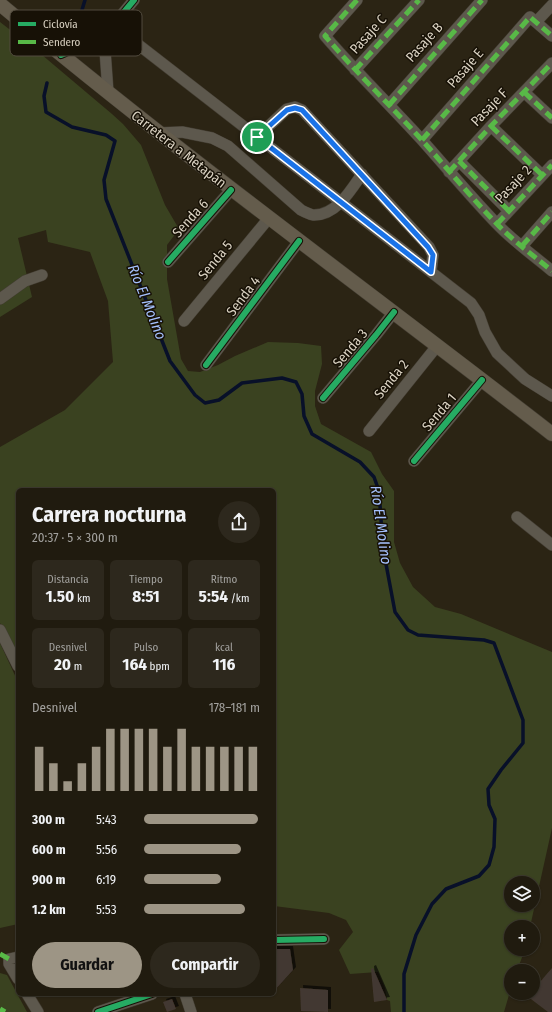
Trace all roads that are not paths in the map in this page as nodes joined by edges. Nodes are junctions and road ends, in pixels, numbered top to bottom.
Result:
1 (134, 0) edge
2 (357, 0) edge
3 (419, 0) edge
4 (482, 0) edge
5 (0, 4) edge
6 (552, 5) edge
7 (126, 10) edge
8 (10, 12) edge
9 (533, 19) junction
10 (552, 36) edge
11 (142, 48) edge
12 (62, 56) edge
13 (105, 56) edge
14 (552, 63) edge
15 (355, 70) junction
16 (108, 92) junction
17 (524, 92) junction
18 (388, 105) junction
19 (552, 118) edge
20 (491, 126) junction
21 (158, 133) junction
22 (257, 137) junction
23 (422, 140) junction
24 (460, 161) junction
25 (552, 165) edge
26 (449, 172) junction
27 (362, 174) junction
28 (542, 175) junction
29 (231, 190) junction
30 (342, 202) junction
31 (509, 210) junction
32 (552, 212) edge
33 (269, 218) junction
34 (497, 224) junction
35 (299, 241) junction
36 (522, 246) junction
37 (168, 262) dead end
38 (552, 270) edge
39 (431, 272) junction
40 (42, 275) dead end
41 (0, 299) edge
42 (394, 312) junction
43 (184, 321) dead end
44 (437, 346) junction
45 (206, 365) dead end
46 (482, 380) junction
47 (552, 396) edge
48 (323, 398) dead end
49 (369, 431) dead end
50 (552, 434) edge
51 (414, 461) dead end
52 (517, 517) dead end
53 (552, 545) edge
54 (0, 630) edge
55 (16, 662) edge
56 (324, 939) dead end
57 (276, 940) edge
58 (16, 957) edge
59 (16, 976) edge
60 (28, 996) edge
61 (146, 996) edge
62 (186, 996) edge
63 (38, 1012) edge
64 (98, 1012) edge
65 (191, 1012) edge

1 - 7 street
2 - 15 street
3 - 15 street, Pasaje C
4 - 18 street, Pasaje B
5 - 8 main road, Carretera a Metapán
6 - 9 street, Pasaje E
9 - 10 street
9 - 23 street, Pasaje E
11 - 22 street
12 - 16 main road, Carretera a Metapán
13 - 16 street
14 - 17 street, Pasaje F
15 - 18 street
16 - 21 main road, Carretera a Metapán
17 - 19 street
17 - 20 street, Pasaje F
18 - 23 street
20 - 24 street, Pasaje F
20 - 28 street
21 - 29 main road, Carretera a Metapán
21 - 30 street
22 - 27 street
22 - 30 street
23 - 26 street
24 - 26 street, Pasaje F
24 - 31 street
25 - 28 street, Pasaje 2
26 - 34 street
27 - 30 street
27 - 39 street
28 - 31 street, Pasaje 2
29 - 33 main road, Carretera a Metapán
29 - 37 street, Senda 6
30 - 39 street
31 - 34 street, Pasaje 2
32 - 36 street
33 - 35 main road, Carretera a Metapán
33 - 43 street, Senda 5
34 - 36 street
35 - 42 main road, Carretera a Metapán
35 - 45 street, Senda 4
36 - 38 street
39 - 47 street
40 - 41 street
42 - 44 main road, Carretera a Metapán
42 - 48 street, Senda 3
44 - 46 main road, Carretera a Metapán
44 - 49 street, Senda 2
46 - 50 main road, Carretera a Metapán
46 - 51 street, Senda 1
52 - 53 street
54 - 55 street
56 - 57 street
58 - 59 street
60 - 63 street
61 - 64 street
62 - 65 street

